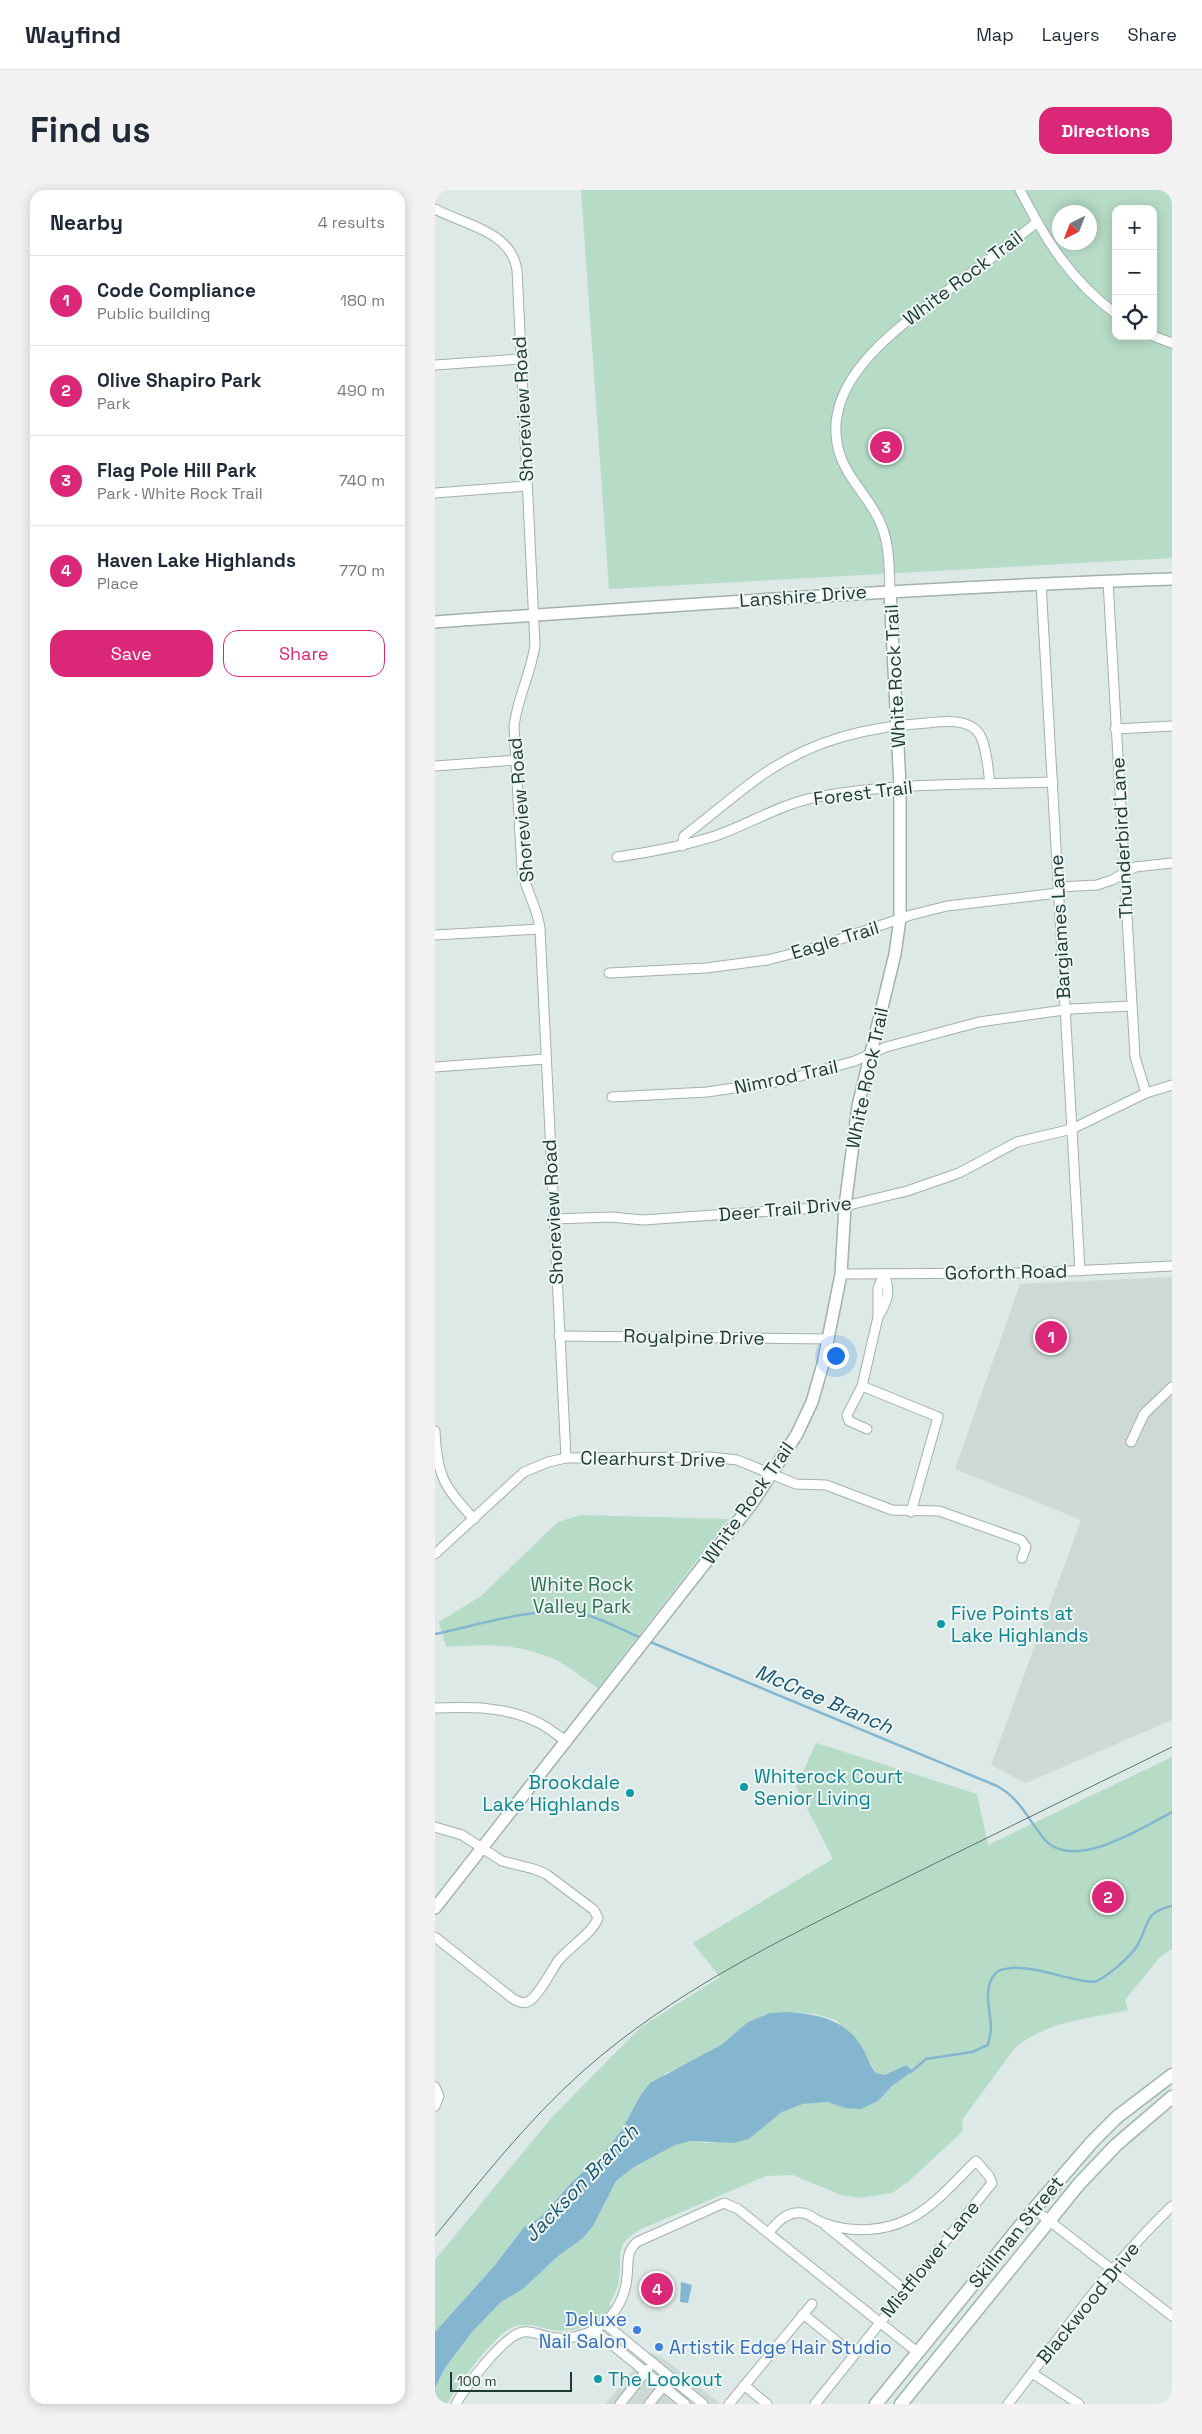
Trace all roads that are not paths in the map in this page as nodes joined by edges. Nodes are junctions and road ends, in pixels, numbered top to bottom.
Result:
1 (1020, 190) edge
2 (435, 209) edge
3 (1037, 222) junction
4 (1112, 311) edge
5 (1157, 337) edge
6 (1172, 343) edge
7 (520, 359) junction
8 (435, 365) edge
9 (527, 486) junction
10 (435, 493) edge
11 (1172, 579) edge
12 (1108, 581) junction
13 (1041, 583) junction
14 (890, 591) junction
15 (533, 616) junction
16 (435, 622) edge
17 (898, 725) junction
18 (1172, 726) edge
19 (1115, 728) junction
20 (515, 760) junction
21 (435, 766) edge
22 (1053, 782) junction
23 (990, 784) junction
24 (900, 786) junction
25 (682, 846) junction
26 (617, 857) dead end
27 (1172, 863) edge
28 (1124, 872) junction
29 (1058, 890) junction
30 (901, 919) junction
31 (539, 929) junction
32 (435, 935) edge
33 (609, 973) dead end
34 (1131, 1006) junction
35 (1065, 1011) junction
36 (870, 1054) junction
37 (545, 1059) junction
38 (435, 1067) edge
39 (1172, 1085) edge
40 (1146, 1093) junction
41 (612, 1097) dead end
42 (1072, 1129) junction
43 (845, 1206) junction
44 (554, 1219) junction
45 (1172, 1266) edge
46 (1080, 1271) junction
47 (841, 1274) junction
48 (884, 1274) junction
49 (559, 1336) junction
50 (829, 1339) junction
51 (862, 1386) junction
52 (1172, 1387) edge
53 (867, 1429) dead end
54 (435, 1432) edge
55 (1131, 1442) dead end
56 (566, 1458) junction
57 (773, 1474) junction
58 (911, 1512) junction
59 (474, 1519) junction
60 (435, 1554) edge
61 (1022, 1558) dead end
62 (435, 1708) edge
63 (567, 1742) junction
64 (435, 1827) edge
65 (482, 1848) junction
66 (435, 1908) edge
67 (435, 1937) edge
68 (1172, 2075) edge
69 (437, 2092) edge
70 (1172, 2097) edge
71 (435, 2106) edge
72 (1172, 2206) edge
73 (1034, 2209) junction
74 (1048, 2221) junction
75 (821, 2222) junction
76 (768, 2233) junction
77 (1112, 2272) junction
78 (905, 2290) junction
79 (811, 2304) dead end
80 (803, 2314) junction
81 (1172, 2316) edge
82 (879, 2322) junction
83 (604, 2323) junction
84 (594, 2330) junction
85 (917, 2352) junction
86 (854, 2355) junction
87 (653, 2364) junction
88 (932, 2364) junction
89 (646, 2372) junction
90 (1032, 2372) junction
91 (671, 2378) junction
92 (663, 2386) junction
93 (745, 2386) junction
94 (456, 2404) edge
95 (620, 2404) edge
96 (649, 2404) edge
97 (685, 2404) edge
98 (703, 2404) edge
99 (729, 2404) edge
100 (767, 2404) edge
101 (815, 2404) edge
102 (876, 2404) edge
103 (901, 2404) edge
104 (1008, 2404) edge
105 (1079, 2404) edge

1 - 3 street
2 - 7 street, Shoreview Road
3 - 4 street
3 - 14 street, White Rock Trail
5 - 6 street
7 - 8 street
7 - 9 street, Shoreview Road
9 - 10 street
9 - 15 street, Shoreview Road
11 - 12 street, Lanshire Drive
12 - 13 street, Lanshire Drive
12 - 19 street, Thunderbird Lane
13 - 14 street, Lanshire Drive
13 - 22 street, Bargiames Lane
14 - 15 street, Lanshire Drive
14 - 17 street, White Rock Trail
15 - 16 street, Lanshire Drive
15 - 20 street, Shoreview Road
17 - 23 street
17 - 24 street, White Rock Trail
17 - 25 street
18 - 19 street
19 - 28 street, Thunderbird Lane
20 - 21 street
20 - 31 street, Shoreview Road
22 - 23 street, Forest Trail
22 - 29 street, Bargiames Lane
23 - 24 street, Forest Trail
24 - 25 street, Forest Trail
24 - 30 street, White Rock Trail
25 - 26 street, Forest Trail
27 - 28 street, Eagle Trail
28 - 29 street, Eagle Trail
28 - 34 street, Thunderbird Lane
29 - 30 street, Eagle Trail
29 - 35 street, Bargiames Lane
30 - 33 street, Eagle Trail
30 - 36 street, White Rock Trail
31 - 32 street
31 - 37 street, Shoreview Road
34 - 35 street, Nimrod Trail
34 - 40 street, Thunderbird Lane
35 - 36 street, Nimrod Trail
35 - 42 street, Bargiames Lane
36 - 41 street, Nimrod Trail
36 - 43 street, White Rock Trail
37 - 38 street
37 - 44 street, Shoreview Road
39 - 40 street, Deer Trail Drive
40 - 42 street, Deer Trail Drive
42 - 43 street, Deer Trail Drive
42 - 46 street, Bargiames Lane
43 - 44 street, Deer Trail Drive
43 - 47 street, White Rock Trail
44 - 49 street, Shoreview Road
45 - 46 street, Goforth Road
46 - 48 street, Goforth Road
47 - 48 street, Goforth Road
47 - 50 street, White Rock Trail
48 - 51 street
49 - 50 street, Royalpine Drive
49 - 56 street, Shoreview Road
50 - 57 street, White Rock Trail
51 - 53 street
51 - 58 street
52 - 55 street
54 - 59 street
56 - 57 street, Clearhurst Drive
56 - 59 street, Clearhurst Drive
57 - 58 street, Clearhurst Drive
57 - 63 street, White Rock Trail
58 - 61 street, Clearhurst Drive
59 - 60 street, Clearhurst Drive
62 - 63 street
63 - 65 street, White Rock Trail
64 - 65 street
65 - 66 street, White Rock Trail
65 - 67 street
68 - 73 main road, Skillman Street
69 - 71 street
70 - 74 main road, Skillman Street
72 - 77 street, Blackwood Drive
73 - 74 street
73 - 85 main road, Skillman Street
74 - 77 street
74 - 88 main road, Skillman Street
75 - 76 street
75 - 78 street
75 - 78 street, Mistflower Lane
76 - 82 street
76 - 83 street
77 - 81 street
77 - 90 street, Blackwood Drive
78 - 82 street, Mistflower Lane
79 - 80 street
80 - 86 street
80 - 93 street
82 - 85 street
82 - 86 street, Mistflower Lane
83 - 84 street
83 - 87 street
84 - 89 street
84 - 94 street
85 - 88 main road
85 - 102 main road, Skillman Street
86 - 101 street, Mistflower Lane
87 - 89 street
87 - 91 street
88 - 103 main road, Skillman Street
89 - 92 street
89 - 95 street
90 - 104 street, Blackwood Drive
90 - 105 street
91 - 92 street
91 - 98 street
92 - 96 street
92 - 97 street
93 - 99 street
93 - 100 street

